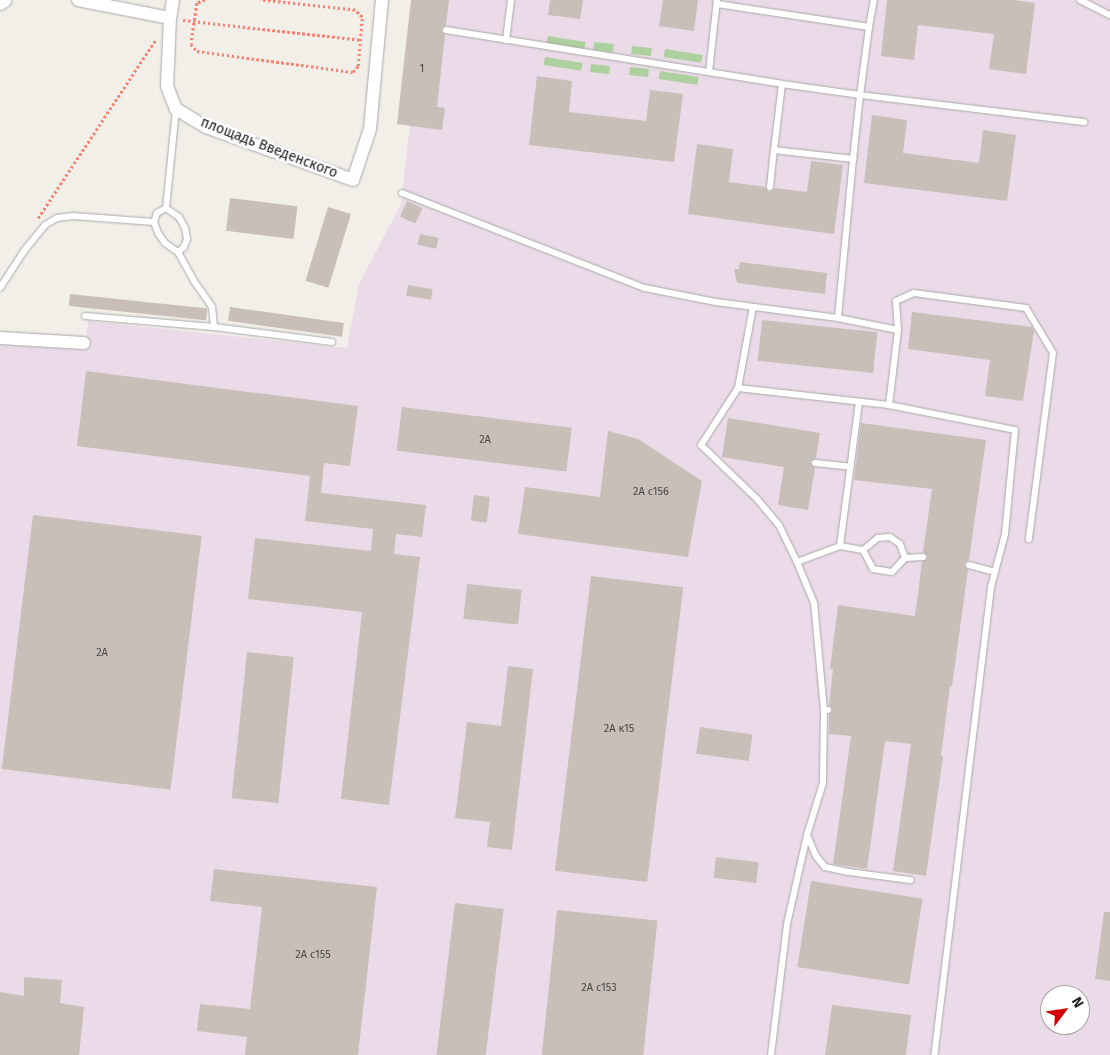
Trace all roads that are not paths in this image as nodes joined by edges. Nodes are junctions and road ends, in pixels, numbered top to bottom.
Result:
1 (78, 0) edge
2 (173, 0) edge
3 (382, 0) edge
4 (511, 0) edge
5 (874, 0) edge
6 (1080, 0) edge
7 (717, 2) edge
8 (1110, 15) edge
9 (170, 18) junction
10 (869, 27) junction
11 (446, 30) dead end
12 (506, 40) junction
13 (709, 72) junction
14 (782, 84) junction
15 (860, 95) junction
16 (176, 110) junction
17 (1084, 122) dead end
18 (774, 150) junction
19 (852, 159) junction
20 (770, 187) dead end
21 (402, 193) dead end
22 (166, 208) junction
23 (154, 222) junction
24 (178, 252) junction
25 (0, 288) edge
26 (753, 307) junction
27 (85, 316) dead end
28 (838, 318) junction
29 (214, 327) junction
30 (898, 330) junction
31 (0, 338) edge
32 (332, 342) dead end
33 (84, 343) dead end
34 (738, 388) junction
35 (859, 402) junction
36 (889, 405) junction
37 (815, 463) dead end
38 (851, 467) junction
39 (1029, 540) dead end
40 (840, 546) junction
41 (864, 550) junction
42 (923, 556) dead end
43 (905, 558) junction
44 (797, 562) junction
45 (969, 565) dead end
46 (995, 572) junction
47 (807, 835) junction
48 (910, 880) dead end
49 (771, 1055) edge
50 (934, 1055) edge

1 - 9 street
2 - 9 street
3 - 16 street, площадь Введенского
4 - 12 lane
5 - 10 lane
6 - 8 lane
7 - 10 lane
7 - 13 lane
9 - 16 street
10 - 15 lane
11 - 12 lane
12 - 13 lane
13 - 14 lane
14 - 15 lane
14 - 18 lane
15 - 17 lane
15 - 19 lane
16 - 22 lane
18 - 19 lane
18 - 20 lane
19 - 28 lane
21 - 26 lane
22 - 23 lane
22 - 24 lane
23 - 24 lane
23 - 25 lane
24 - 29 lane
26 - 28 lane
26 - 34 lane
27 - 29 lane
28 - 30 lane
29 - 32 lane
30 - 36 lane
30 - 39 lane
31 - 33 street
34 - 35 lane
34 - 44 lane
35 - 36 lane
35 - 38 lane
36 - 46 lane
37 - 38 lane
38 - 40 lane
40 - 41 lane
40 - 44 lane
41 - 43 lane
41 - 43 lane
42 - 43 lane
44 - 47 lane
45 - 46 lane
46 - 50 lane
47 - 48 lane
47 - 49 lane

